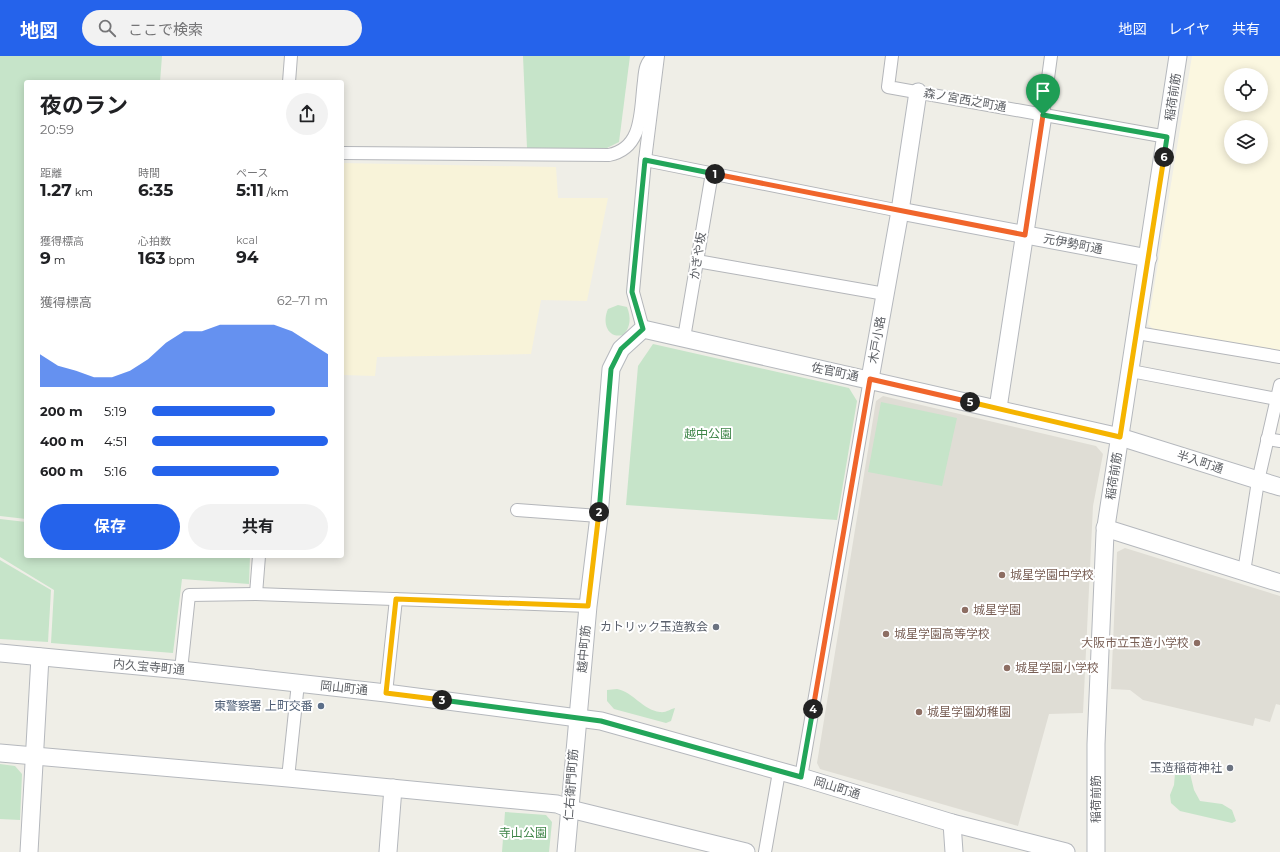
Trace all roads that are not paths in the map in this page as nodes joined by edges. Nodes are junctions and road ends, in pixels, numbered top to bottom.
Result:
1 (290, 56) edge
2 (654, 56) edge
3 (658, 56) edge
4 (892, 56) edge
5 (1051, 56) edge
6 (1178, 56) edge
7 (289, 80) edge
8 (918, 92) junction
9 (1043, 115) junction
10 (1167, 137) junction
11 (344, 153) edge
12 (645, 160) junction
13 (712, 173) junction
14 (900, 211) junction
15 (1025, 235) junction
16 (1148, 258) junction
17 (697, 262) junction
18 (885, 294) junction
19 (643, 329) junction
20 (1136, 333) junction
21 (684, 338) junction
22 (1280, 357) edge
23 (1130, 371) junction
24 (870, 379) junction
25 (1280, 385) edge
26 (1277, 399) junction
27 (998, 408) junction
28 (1120, 437) junction
29 (1268, 439) junction
30 (1280, 441) edge
31 (1258, 481) junction
32 (1280, 487) edge
33 (517, 510) dead end
34 (599, 516) junction
35 (1105, 528) junction
36 (259, 558) edge
37 (1244, 572) junction
38 (1280, 584) edge
39 (256, 594) junction
40 (396, 599) junction
41 (588, 606) junction
42 (0, 653) edge
43 (40, 657) junction
44 (181, 670) junction
45 (298, 683) junction
46 (386, 693) junction
47 (577, 718) junction
48 (0, 753) edge
49 (35, 757) junction
50 (779, 772) junction
51 (801, 777) junction
52 (288, 778) junction
53 (393, 788) junction
54 (570, 809) junction
55 (952, 823) junction
56 (29, 852) edge
57 (388, 852) edge
58 (566, 852) edge
59 (746, 852) edge
60 (765, 852) edge
61 (954, 852) edge
62 (1066, 852) edge
63 (1096, 852) edge

1 - 7 street
2 - 11 street
3 - 12 street
4 - 8 street, 森ノ宮西之町通
5 - 9 street
6 - 10 street, 稲荷前筋
8 - 9 street, 森ノ宮西之町通
8 - 14 street, 木戸小路
9 - 10 street, 森ノ宮西之町通
9 - 15 street
10 - 16 street, 稲荷前筋
12 - 13 street, 元伊勢町通
12 - 19 street
13 - 14 street, 元伊勢町通
13 - 17 street, かぎや坂
14 - 15 street, 元伊勢町通
14 - 18 street, 木戸小路
15 - 16 street, 元伊勢町通
15 - 27 street
16 - 20 street, 稲荷前筋
17 - 18 street
17 - 21 street, かぎや坂
18 - 24 street, 木戸小路
19 - 21 street, 佐官町通
19 - 34 street, 越中町筋
20 - 22 street
20 - 23 street, 稲荷前筋
21 - 24 street, 佐官町通
23 - 26 street
23 - 28 street, 稲荷前筋
24 - 27 street, 佐官町通
24 - 51 street, 木戸小路
25 - 26 street
26 - 29 street
27 - 28 street, 佐官町通
28 - 31 street, 半入町通
28 - 35 street, 稲荷前筋
29 - 30 street
29 - 31 street
31 - 32 street, 半入町通
31 - 37 street
33 - 34 street
34 - 41 street, 越中町筋
35 - 37 street
35 - 63 street, 稲荷前筋
36 - 39 street
37 - 38 street
39 - 40 street
39 - 44 street
40 - 41 street
40 - 46 street
41 - 47 street, 越中町筋
42 - 43 street, 内久宝寺町通
43 - 44 street, 内久宝寺町通
43 - 49 street
44 - 45 street, 内久宝寺町通
45 - 46 street, 岡山町通
45 - 52 street
46 - 47 street, 岡山町通
47 - 50 street, 岡山町通
47 - 54 street, 仁右衛門町筋
48 - 49 street
49 - 52 street
49 - 56 street
50 - 51 street, 岡山町通
50 - 60 street
51 - 55 street, 岡山町通
52 - 53 street
53 - 54 street
53 - 57 street
54 - 58 street, 仁右衛門町筋
54 - 59 street
55 - 61 street
55 - 62 street, 岡山町通

